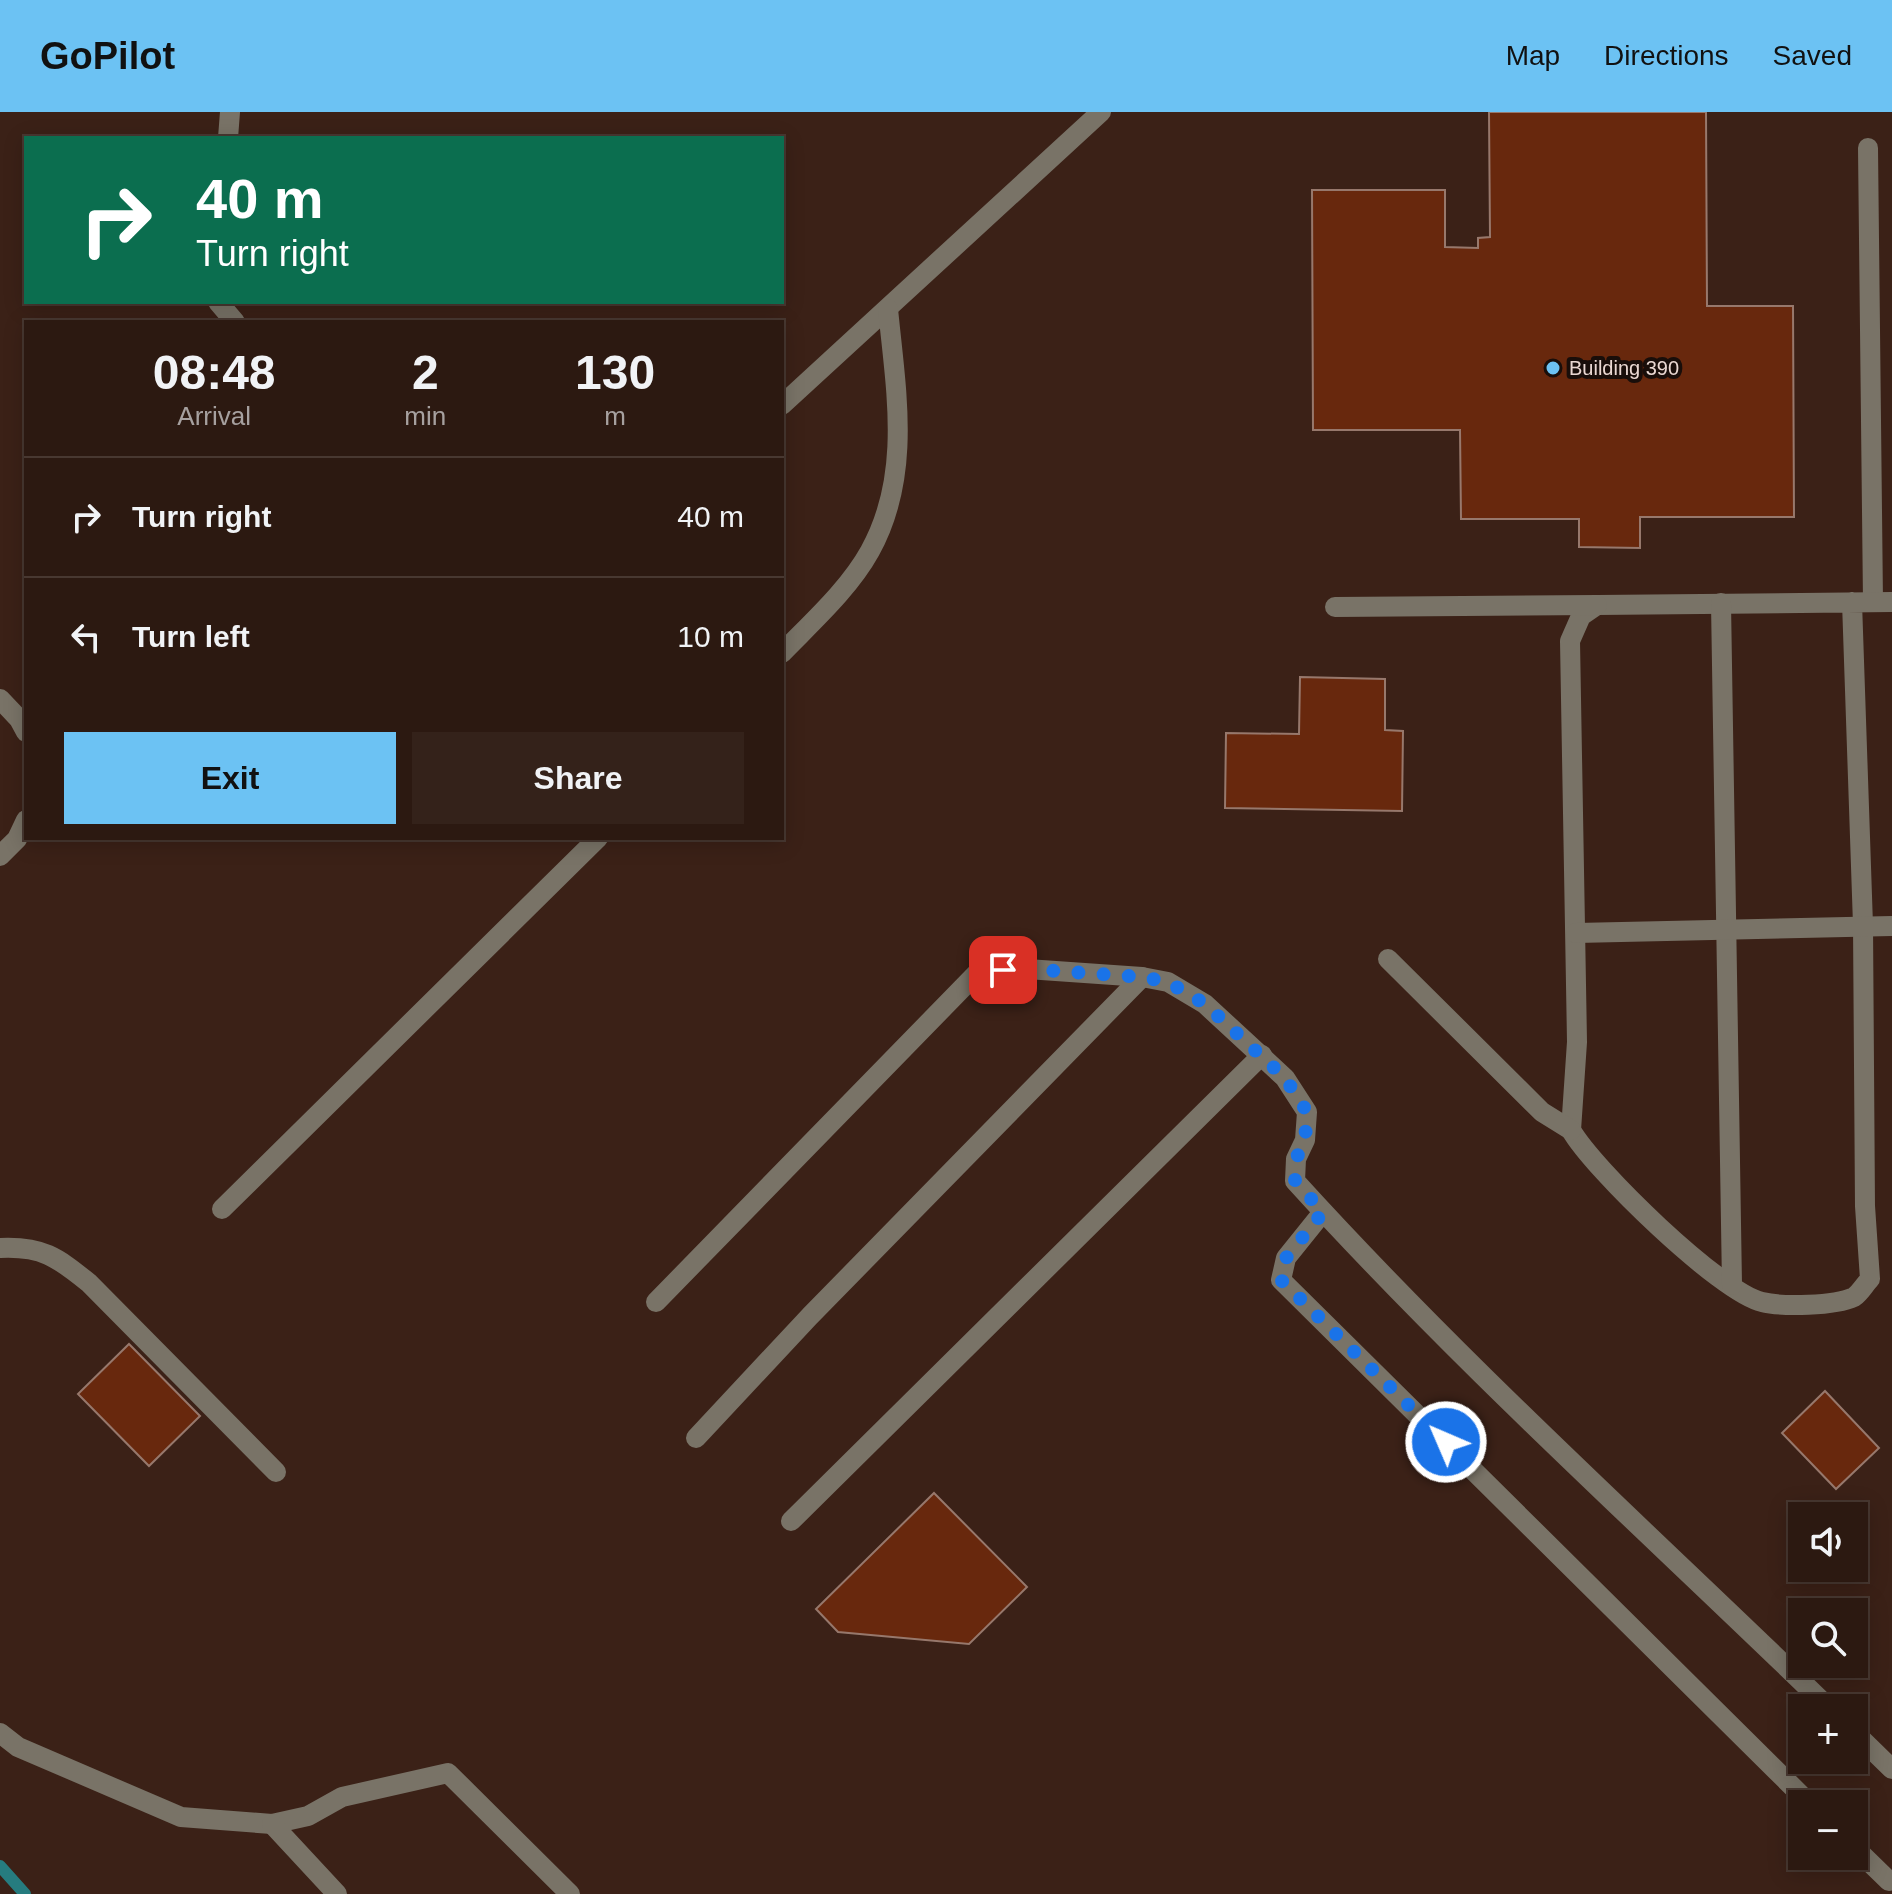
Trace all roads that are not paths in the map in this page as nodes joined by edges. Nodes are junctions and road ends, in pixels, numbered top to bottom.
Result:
1 (230, 112) edge
2 (1101, 112) edge
3 (228, 136) edge
4 (1868, 148) dead end
5 (220, 304) edge
6 (888, 309) junction
7 (233, 320) edge
8 (784, 403) edge
9 (1872, 602) edge
10 (1721, 603) junction
11 (1597, 605) junction
12 (1335, 607) dead end
13 (784, 651) edge
14 (0, 699) edge
15 (24, 728) edge
16 (24, 824) edge
17 (596, 840) edge
18 (0, 856) edge
19 (1863, 925) junction
20 (1892, 926) edge
21 (1725, 931) junction
22 (1576, 933) junction
23 (1388, 959) dead end
24 (1142, 977) junction
25 (1262, 1055) junction
26 (1571, 1130) junction
27 (222, 1209) dead end
28 (1323, 1212) junction
29 (0, 1248) edge
30 (1732, 1285) junction
31 (656, 1302) dead end
32 (696, 1438) dead end
33 (276, 1472) dead end
34 (791, 1521) dead end
35 (1815, 1694) edge
36 (0, 1733) edge
37 (1868, 1746) edge
38 (1892, 1769) edge
39 (1796, 1790) edge
40 (272, 1824) junction
41 (1868, 1862) edge
42 (1888, 1883) edge
43 (337, 1894) edge
44 (570, 1894) edge

1 - 3 lane
2 - 6 lane
4 - 9 lane
5 - 7 lane
6 - 8 lane
6 - 13 lane
9 - 10 lane
9 - 19 lane
10 - 11 lane
10 - 21 lane
11 - 12 lane
11 - 22 lane
14 - 15 lane
16 - 18 lane
17 - 27 lane
19 - 20 lane
19 - 21 lane
19 - 30 lane
21 - 22 lane
21 - 30 lane
22 - 26 lane
23 - 26 lane
24 - 25 lane
24 - 31 lane
24 - 32 lane
25 - 28 lane
25 - 34 lane
26 - 30 lane
28 - 35 lane
28 - 39 lane
29 - 33 lane
36 - 40 lane
37 - 38 lane
40 - 43 lane
40 - 44 lane
41 - 42 lane

